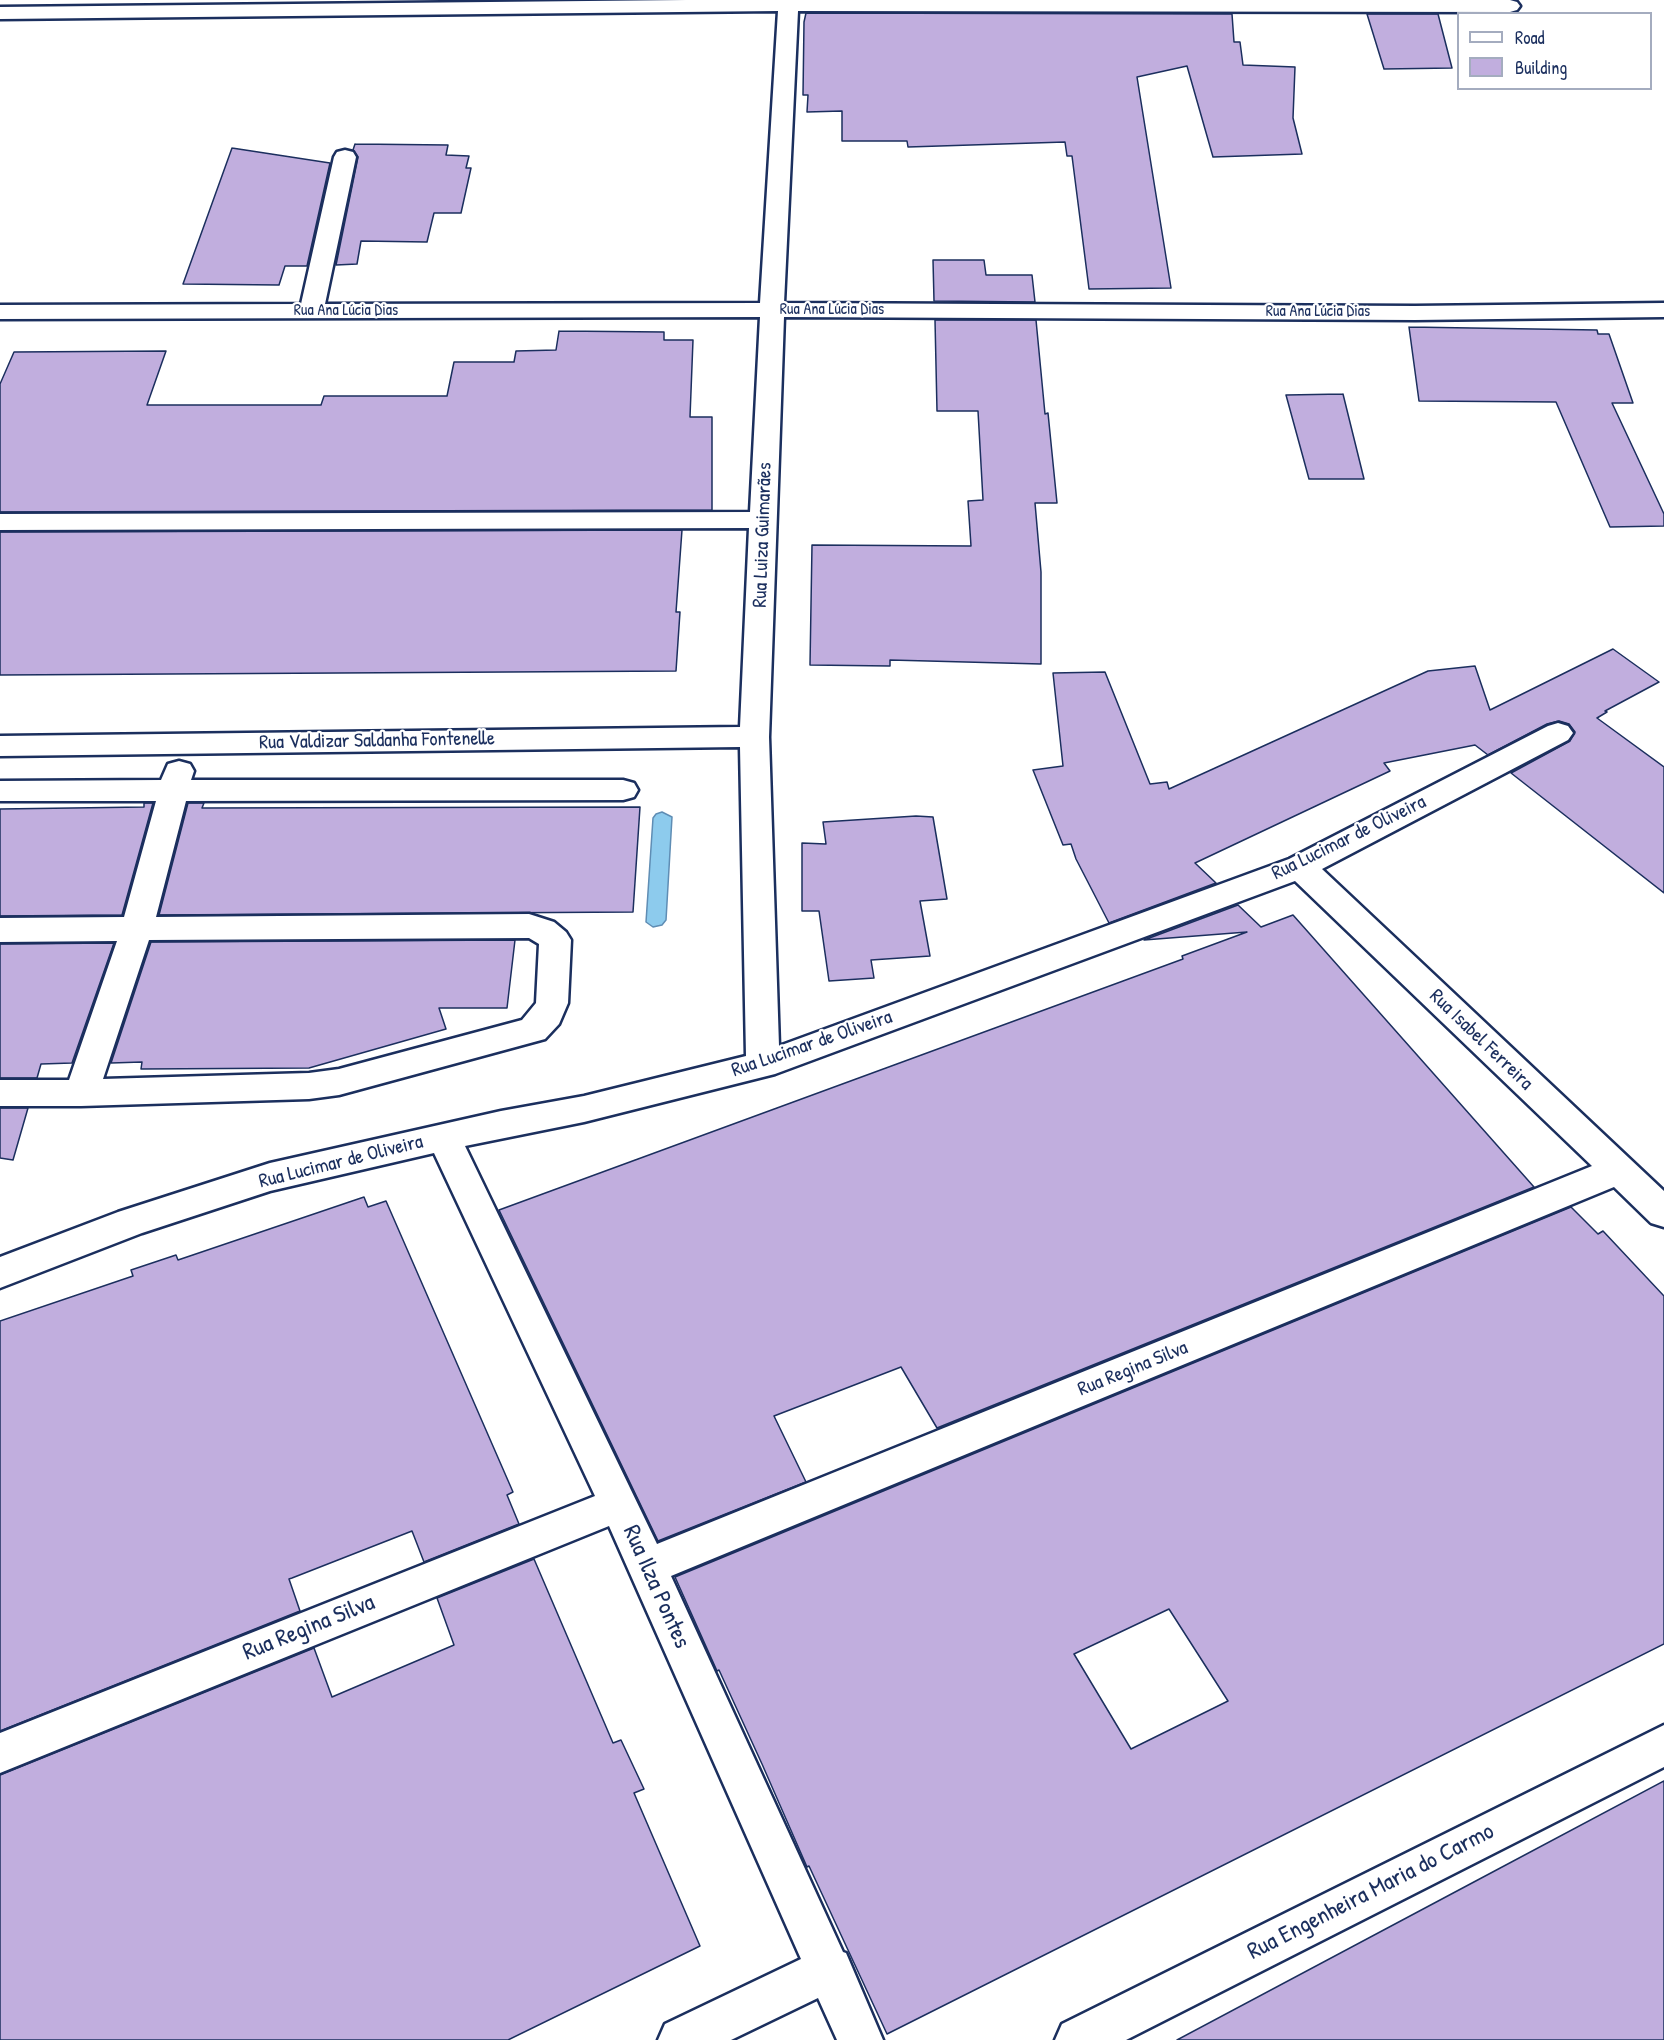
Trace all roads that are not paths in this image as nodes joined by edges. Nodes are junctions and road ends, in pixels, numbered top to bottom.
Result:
1 (788, 5) junction
2 (1510, 6) dead end
3 (0, 13) edge
4 (345, 157) dead end
5 (771, 310) junction
6 (1664, 310) edge
7 (0, 312) edge
8 (311, 312) junction
9 (763, 520) junction
10 (0, 522) edge
11 (1558, 733) dead end
12 (754, 737) junction
13 (186, 743) junction
14 (0, 746) edge
15 (173, 790) junction
16 (623, 790) dead end
17 (0, 791) edge
18 (1300, 867) junction
19 (0, 930) edge
20 (136, 931) junction
21 (763, 1065) junction
22 (0, 1093) edge
23 (81, 1093) junction
24 (444, 1137) junction
25 (1618, 1171) junction
26 (1664, 1213) edge
27 (0, 1273) edge
28 (619, 1504) junction
29 (647, 1567) junction
30 (1664, 1745) edge
31 (0, 1753) edge
32 (830, 1969) junction
33 (681, 2040) edge
34 (860, 2040) edge
35 (1078, 2040) edge

1 - 2 street
1 - 3 street
1 - 5 street, Rua Luiza Guimarães
4 - 8 street
5 - 6 street, Rua Ana Lúcia Dias
5 - 8 street, Rua Ana Lúcia Dias
5 - 9 street, Rua Luiza Guimarães
7 - 8 street, Rua Ana Lúcia Dias
9 - 10 street
9 - 12 street, Rua Luiza Guimarães
11 - 18 street, Rua Lucimar de Oliveira
12 - 13 street, Rua Valdizar Saldanha Fontenelle
12 - 21 street, Rua Luiza Guimarães
13 - 14 street, Rua Valdizar Saldanha Fontenelle
13 - 15 street
15 - 16 street
15 - 17 street
15 - 20 street
18 - 21 street, Rua Lucimar de Oliveira
18 - 25 street, Rua Isabel Ferreira
19 - 20 street
20 - 23 street
20 - 23 street
21 - 24 street, Rua Lucimar de Oliveira
22 - 23 street
24 - 27 street, Rua Lucimar de Oliveira
24 - 28 street, Rua Ilza Pontes
25 - 26 street, Rua Isabel Ferreira
25 - 29 street, Rua Regina Silva
28 - 29 street, Rua Ilza Pontes
28 - 31 street, Rua Regina Silva
29 - 32 street, Rua Ilza Pontes
30 - 35 street, Rua Engenheira Maria do Carmo
32 - 33 street
32 - 34 street, Rua Ilza Pontes

